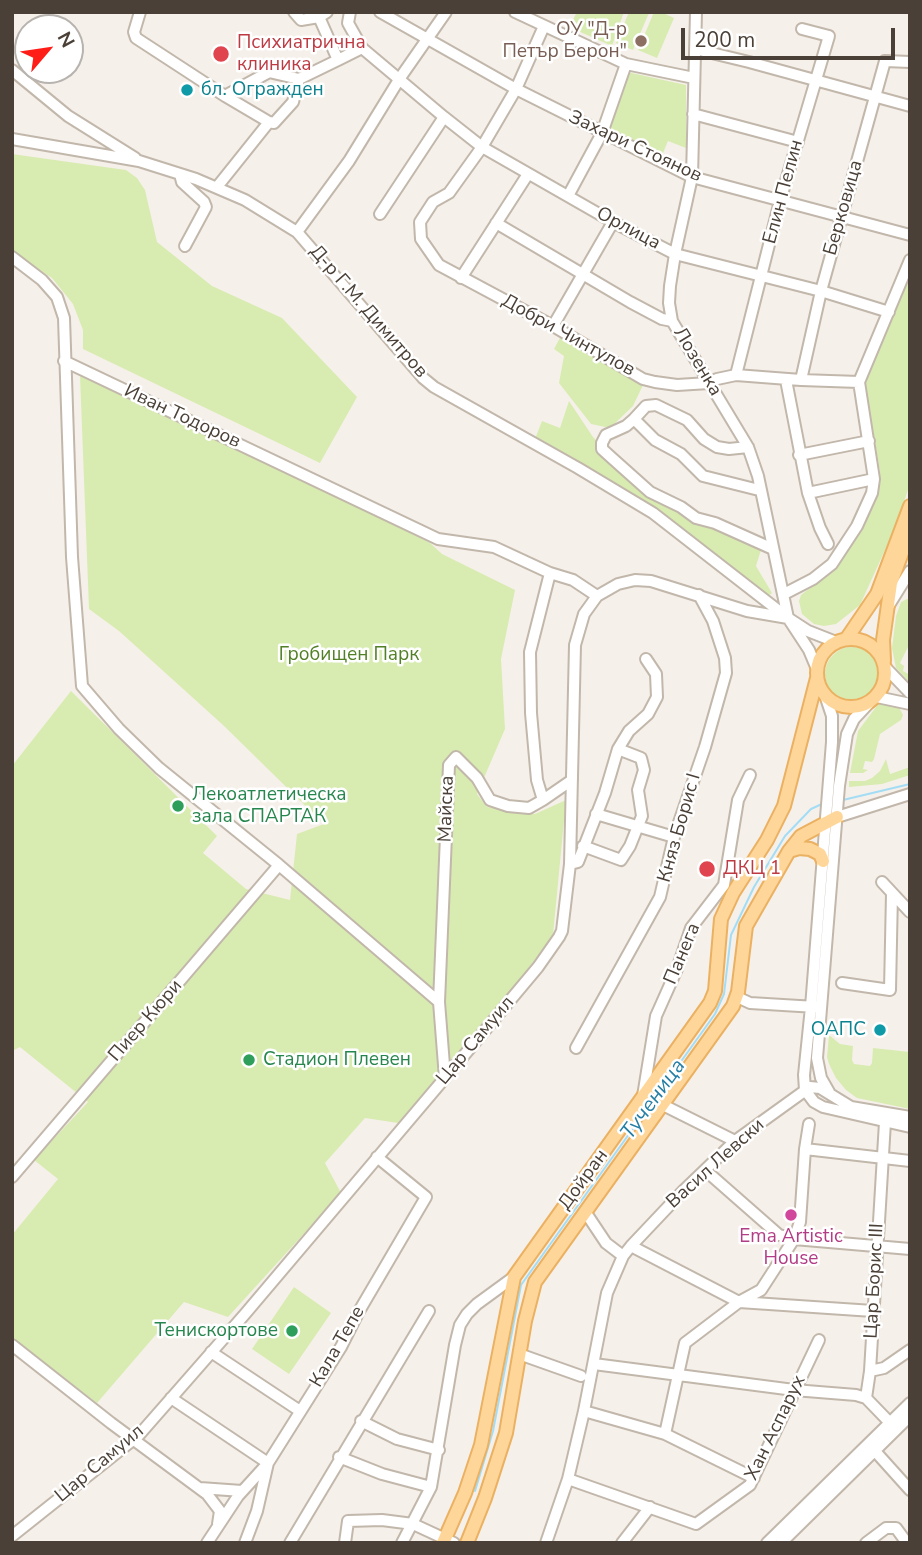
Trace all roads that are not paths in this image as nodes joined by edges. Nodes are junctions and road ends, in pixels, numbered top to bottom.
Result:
1 (140, 12) edge
2 (294, 12) edge
3 (350, 12) edge
4 (380, 12) edge
5 (446, 12) edge
6 (515, 12) edge
7 (696, 12) edge
8 (323, 15) edge
9 (544, 26) junction
10 (802, 29) dead end
11 (429, 39) junction
12 (362, 48) junction
13 (695, 50) junction
14 (338, 60) junction
15 (910, 62) edge
16 (626, 64) junction
17 (12, 70) edge
18 (400, 78) junction
19 (694, 78) junction
20 (299, 79) junction
21 (816, 82) junction
22 (516, 89) junction
23 (225, 96) junction
24 (875, 96) junction
25 (910, 106) edge
26 (694, 114) junction
27 (443, 117) junction
28 (269, 122) junction
29 (602, 133) junction
30 (12, 139) edge
31 (798, 142) junction
32 (482, 147) junction
33 (139, 161) junction
34 (180, 174) junction
35 (528, 174) junction
36 (692, 177) junction
37 (217, 187) junction
38 (568, 196) junction
39 (780, 201) junction
40 (380, 214) dead end
41 (841, 217) junction
42 (613, 222) junction
43 (496, 223) junction
44 (297, 232) junction
45 (910, 235) edge
46 (185, 246) dead end
47 (675, 254) junction
48 (12, 257) edge
49 (910, 260) edge
50 (584, 275) junction
51 (762, 277) junction
52 (461, 278) junction
53 (821, 292) junction
54 (889, 312) junction
55 (672, 321) junction
56 (554, 326) junction
57 (64, 361) junction
58 (736, 375) junction
59 (786, 380) junction
60 (801, 380) junction
61 (859, 382) junction
62 (709, 383) junction
63 (634, 419) junction
64 (869, 441) junction
65 (748, 447) junction
66 (799, 455) junction
67 (874, 479) junction
68 (760, 490) junction
69 (808, 493) junction
70 (910, 506) edge
71 (910, 531) edge
72 (828, 544) dead end
73 (773, 549) junction
74 (910, 571) edge
75 (550, 573) junction
76 (784, 594) junction
77 (699, 595) junction
78 (597, 596) junction
79 (887, 608) junction
80 (789, 618) junction
81 (841, 640) junction
82 (646, 659) dead end
83 (885, 664) junction
84 (817, 674) junction
85 (910, 693) edge
86 (825, 695) junction
87 (873, 700) junction
88 (910, 704) edge
89 (618, 749) junction
90 (750, 775) dead end
91 (572, 780) junction
92 (834, 786) junction
93 (910, 794) edge
94 (543, 800) junction
95 (832, 812) junction
96 (596, 814) junction
97 (637, 826) junction
98 (674, 837) junction
99 (583, 846) junction
100 (789, 851) junction
101 (823, 861) junction
102 (570, 864) junction
103 (279, 865) junction
104 (751, 866) junction
105 (882, 882) dead end
106 (724, 885) junction
107 (892, 893) junction
108 (910, 912) edge
109 (842, 983) dead end
110 (737, 997) junction
111 (439, 1002) junction
112 (817, 1007) junction
113 (576, 1048) dead end
114 (445, 1078) junction
115 (804, 1090) junction
116 (836, 1099) junction
117 (643, 1100) junction
118 (663, 1105) junction
119 (910, 1117) edge
120 (885, 1122) junction
121 (809, 1124) dead end
122 (910, 1127) edge
123 (735, 1141) junction
124 (805, 1149) junction
125 (377, 1157) junction
126 (883, 1158) junction
127 (910, 1161) edge
128 (705, 1170) junction
129 (12, 1177) edge
130 (586, 1213) junction
131 (794, 1240) junction
132 (631, 1246) junction
133 (876, 1247) junction
134 (910, 1249) edge
135 (623, 1255) junction
136 (514, 1277) junction
137 (739, 1303) junction
138 (429, 1311) dead end
139 (873, 1311) junction
140 (819, 1340) dead end
141 (12, 1345) edge
142 (910, 1350) edge
143 (211, 1352) junction
144 (519, 1354) junction
145 (594, 1364) junction
146 (870, 1371) junction
147 (680, 1374) junction
148 (581, 1376) dead end
149 (794, 1390) junction
150 (171, 1398) junction
151 (866, 1398) junction
152 (910, 1403) edge
153 (300, 1411) junction
154 (584, 1412) junction
155 (910, 1416) edge
156 (361, 1421) junction
157 (892, 1425) junction
158 (665, 1434) junction
159 (134, 1440) junction
160 (439, 1450) junction
161 (874, 1450) junction
162 (339, 1457) junction
163 (268, 1464) junction
164 (754, 1478) junction
165 (568, 1479) junction
166 (431, 1487) junction
167 (200, 1488) junction
168 (910, 1490) edge
169 (242, 1491) junction
170 (650, 1507) junction
171 (413, 1524) junction
172 (215, 1533) junction
173 (12, 1536) edge
174 (447, 1541) edge
175 (206, 1543) edge
176 (245, 1543) edge
177 (290, 1543) edge
178 (345, 1543) edge
179 (402, 1543) edge
180 (467, 1543) edge
181 (546, 1543) edge
182 (622, 1543) edge
183 (767, 1543) edge
184 (781, 1543) edge
185 (866, 1543) edge
186 (907, 1543) edge

1 - 23 street
2 - 8 street
3 - 12 street
4 - 11 street, Захари Стоянов
5 - 11 street
6 - 9 street
7 - 13 street, Лозенка
8 - 14 street
9 - 16 street
9 - 22 street
10 - 21 street, Елин Пелин
11 - 18 street
11 - 22 street, Захари Стоянов
12 - 14 street
12 - 18 street, Орлица
13 - 19 street, Лозенка
13 - 21 street
14 - 20 street
15 - 24 street, Берковица
16 - 19 street
16 - 29 street
17 - 33 street
18 - 27 street, Орлица
18 - 44 street
19 - 26 street, Лозенка
20 - 23 street
20 - 28 street
21 - 24 street
21 - 31 street, Елин Пелин
22 - 29 street, Захари Стоянов
22 - 32 street
23 - 28 street
24 - 25 street
24 - 41 street, Берковица
26 - 31 street
26 - 36 street, Лозенка
27 - 32 street, Орлица
27 - 40 street
28 - 37 street
29 - 36 street, Захари Стоянов
29 - 38 street
30 - 33 street, Д-р Г.М. Димитров
31 - 39 street, Елин Пелин
32 - 35 street, Орлица
32 - 52 street, Добри Чинтулов
33 - 34 street, Д-р Г.М. Димитров
34 - 37 street, Д-р Г.М. Димитров
34 - 46 street
35 - 38 street, Орлица
35 - 43 street
36 - 39 street, Захари Стоянов
36 - 47 street, Лозенка
37 - 44 street, Д-р Г.М. Димитров
38 - 42 street, Орлица
39 - 41 street, Захари Стоянов
39 - 51 street, Елин Пелин
41 - 45 street, Захари Стоянов
41 - 53 street, Берковица
42 - 47 street, Орлица
42 - 50 street
43 - 50 street
43 - 52 street
44 - 80 street, Д-р Г.М. Димитров
47 - 51 street, Орлица
47 - 55 street, Лозенка
48 - 57 street
49 - 54 street
50 - 55 street
50 - 56 street
51 - 53 street, Орлица
51 - 58 street, Елин Пелин
52 - 56 street, Добри Чинтулов
53 - 54 street, Орлица
53 - 60 street, Берковица
54 - 61 street
55 - 62 street, Лозенка
56 - 62 street, Добри Чинтулов
57 - 75 street, Иван Тодоров
57 - 103 street
58 - 59 street, Добри Чинтулов
58 - 62 street, Добри Чинтулов
59 - 60 street, Добри Чинтулов
59 - 66 street
60 - 61 street, Добри Чинтулов
61 - 64 street
62 - 65 street, Лозенка
63 - 65 street
63 - 68 street
63 - 73 street
64 - 66 street
64 - 67 street
65 - 68 street, Лозенка
66 - 69 street
67 - 69 street
67 - 76 street
68 - 73 street, Лозенка
69 - 72 street
70 - 81 main road
71 - 79 main road
73 - 76 street, Лозенка
74 - 79 street
75 - 78 street, Иван Тодоров
75 - 94 street
76 - 80 street, Лозенка
77 - 78 street
77 - 80 street
77 - 98 street, Княз Борис I
78 - 91 street, Цар Самуил
79 - 83 main road
80 - 81 street, Д-р Г.М. Димитров
80 - 84 street
81 - 83 main road
81 - 84 main road
82 - 89 street
83 - 85 street
83 - 87 main road
84 - 86 main road
84 - 104 main road, Дойран
86 - 87 main road
86 - 92 street
87 - 88 street
87 - 92 street
89 - 96 street
89 - 97 street
90 - 106 street, Панега
91 - 94 street
91 - 102 street, Цар Самуил
92 - 95 street
93 - 95 street
94 - 111 street, Майска
95 - 100 main road, Дойран
95 - 101 street
95 - 112 street
96 - 97 street
96 - 99 street
97 - 98 street
97 - 99 street
98 - 113 street, Княз Борис I
99 - 102 street
100 - 101 main road
100 - 110 main road, Дойран
101 - 112 street
102 - 114 street, Цар Самуил
103 - 111 street
103 - 129 street, Пиер Кюри
104 - 106 street
104 - 117 main road, Дойран
105 - 107 street
106 - 117 street, Панега
107 - 108 street
107 - 109 street
110 - 112 street
110 - 118 main road, Дойран
111 - 114 street, Майска
112 - 115 street
112 - 116 street
114 - 125 street, Цар Самуил
115 - 116 street
115 - 120 street
115 - 123 street, Васил Левски
116 - 119 street
117 - 136 main road, Дойран
118 - 123 street
118 - 130 main road, Дойран
120 - 122 street
120 - 126 street, Цар Борис III
121 - 124 street
123 - 128 street, Васил Левски
124 - 126 street
124 - 131 street
125 - 143 street, Цар Самуил
125 - 153 street, Кала Тепе
126 - 127 street
126 - 133 street, Цар Борис III
128 - 131 street
128 - 132 street, Васил Левски
130 - 135 street
130 - 144 main road, Дойран
131 - 133 street
131 - 137 street
132 - 135 street, Васил Левски
132 - 137 street
133 - 134 street
133 - 139 street, Цар Борис III
135 - 145 street, Васил Левски
136 - 160 street
136 - 174 main road, Дойран
137 - 139 street
137 - 147 street
138 - 156 street
139 - 146 street, Цар Борис III
140 - 149 street, Хан Аспарух
141 - 159 street
142 - 146 street
143 - 150 street, Цар Самуил
143 - 153 street
144 - 148 street
144 - 180 main road, Дойран
145 - 147 street
145 - 154 street, Васил Левски
146 - 151 street, Цар Борис III
147 - 149 street
147 - 158 street
149 - 151 street
149 - 164 street, Хан Аспарух
150 - 159 street, Цар Самуил
150 - 163 street
151 - 157 street
152 - 157 street
153 - 163 street, Кала Тепе
154 - 158 street
154 - 165 street, Васил Левски
155 - 157 street
156 - 160 street
156 - 162 street
157 - 161 street
157 - 183 street
158 - 164 street
159 - 167 street
159 - 173 street, Цар Самуил
160 - 166 street
161 - 168 street
161 - 184 street
162 - 166 street
162 - 177 street
163 - 169 street, Кала Тепе
163 - 176 street
164 - 170 street, Хан Аспарух
165 - 170 street, Хан Аспарух
165 - 181 street, Васил Левски
166 - 171 street
167 - 169 street
167 - 172 street
169 - 172 street, Кала Тепе
170 - 182 street
171 - 174 street
171 - 178 street
171 - 179 street
172 - 175 street, Кала Тепе
185 - 186 street

